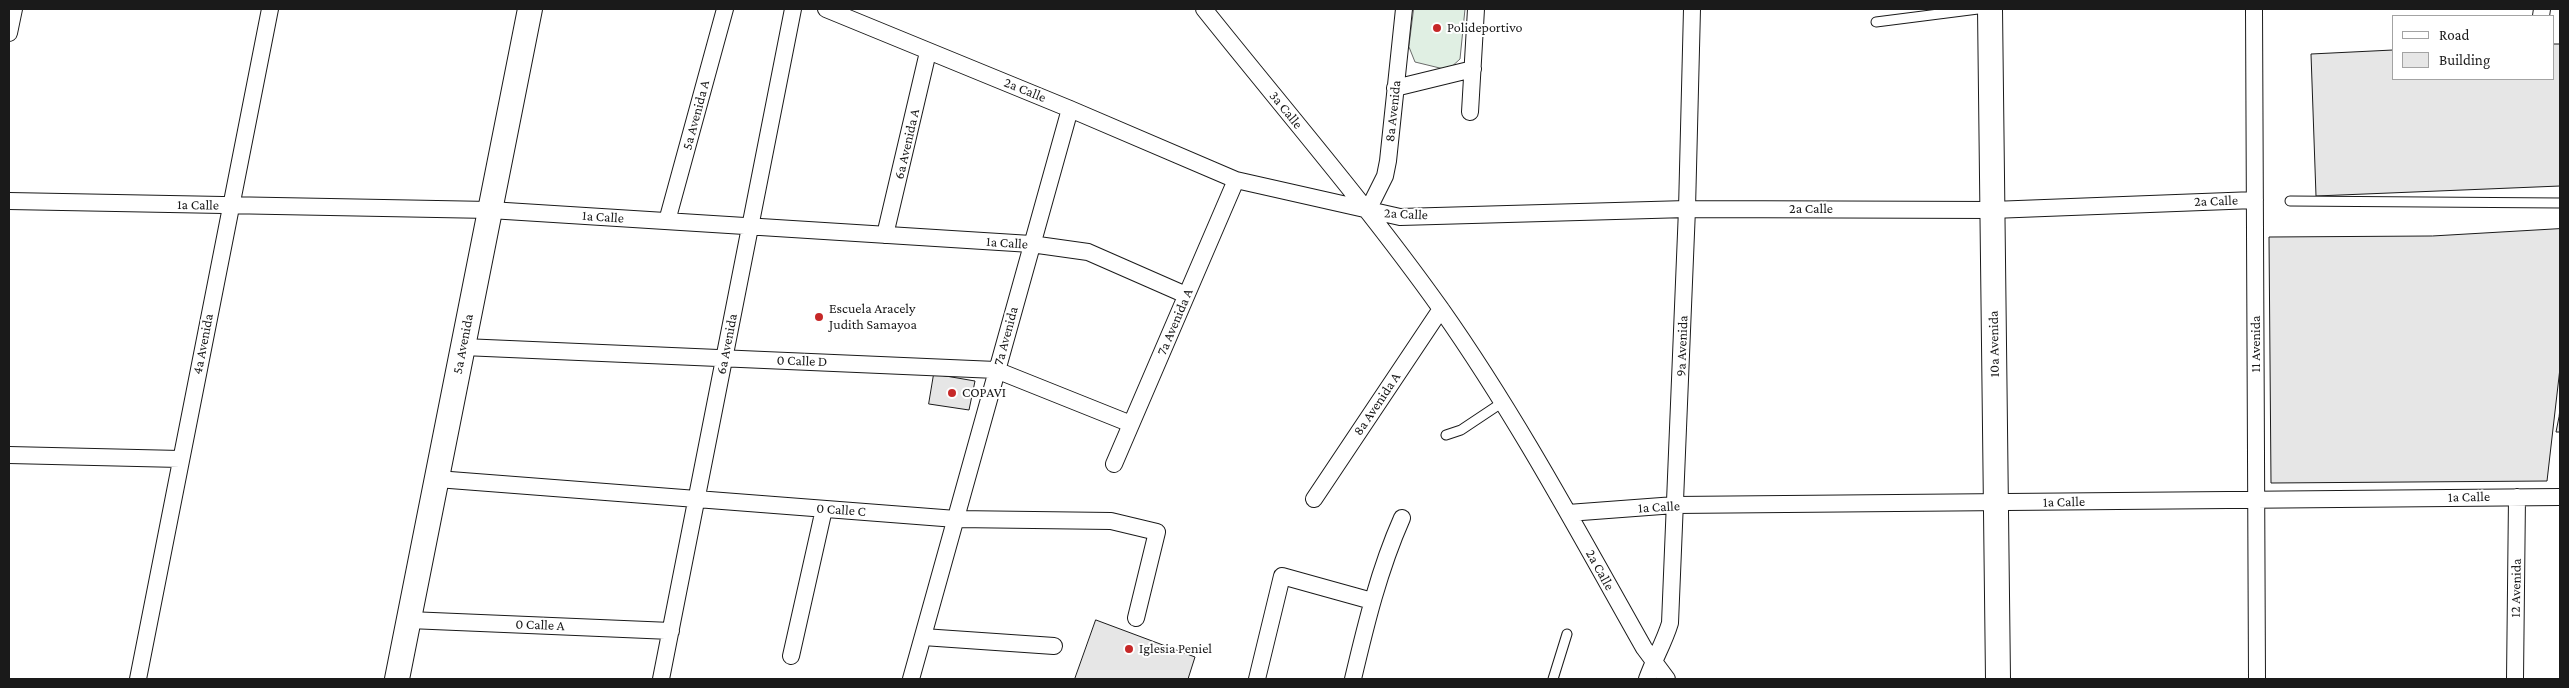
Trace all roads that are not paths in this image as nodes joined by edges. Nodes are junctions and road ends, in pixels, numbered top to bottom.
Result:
1 (14, 9) edge
2 (270, 9) edge
3 (530, 9) edge
4 (725, 9) edge
5 (793, 9) edge
6 (826, 9) edge
7 (1204, 9) edge
8 (1404, 9) edge
9 (1476, 9) edge
10 (1692, 9) edge
11 (1978, 9) edge
12 (1990, 9) edge
13 (2254, 9) edge
14 (1876, 22) dead end
15 (9, 33) edge
16 (928, 52) junction
17 (1473, 69) junction
18 (1395, 88) junction
19 (1070, 109) junction
20 (1470, 112) dead end
21 (1236, 180) junction
22 (2255, 200) junction
23 (9, 201) edge
24 (2290, 201) dead end
25 (2560, 203) edge
26 (230, 205) junction
27 (1687, 209) junction
28 (490, 210) junction
29 (1368, 210) junction
30 (1992, 210) junction
31 (667, 221) junction
32 (750, 226) junction
33 (885, 235) junction
34 (1031, 244) junction
35 (1186, 296) junction
36 (1441, 309) junction
37 (463, 347) junction
38 (724, 358) junction
39 (996, 370) junction
40 (1504, 402) junction
41 (1132, 424) junction
42 (1446, 435) dead end
43 (9, 455) edge
44 (180, 459) junction
45 (1114, 464) dead end
46 (437, 478) junction
47 (2517, 496) junction
48 (2560, 497) edge
49 (697, 499) junction
50 (1314, 499) dead end
51 (2256, 500) junction
52 (1996, 503) junction
53 (1675, 505) junction
54 (824, 509) junction
55 (1568, 513) junction
56 (1402, 518) dead end
57 (956, 519) junction
58 (1372, 600) junction
59 (1136, 618) dead end
60 (409, 620) junction
61 (671, 631) junction
62 (1567, 634) dead end
63 (923, 637) junction
64 (1054, 646) dead end
65 (791, 656) dead end
66 (1653, 660) junction
67 (138, 679) edge
68 (397, 679) edge
69 (661, 679) edge
70 (911, 679) edge
71 (1257, 679) edge
72 (1353, 679) edge
73 (1553, 679) edge
74 (1647, 679) edge
75 (1667, 679) edge
76 (1998, 679) edge
77 (2257, 679) edge
78 (2516, 679) edge

1 - 15 street
2 - 26 street, 4a Avenida
3 - 28 main road, 5a Avenida
4 - 31 street, 5a Avenida A
5 - 32 street, 6a Avenida
6 - 16 street, 2a Calle
7 - 29 street, 3a Calle
8 - 18 street, 8a Avenida
9 - 17 street
10 - 27 street, 9a Avenida
11 - 14 lane
12 - 30 main road, 10a Avenida
13 - 22 street, 11 Avenida
16 - 19 street, 2a Calle
16 - 33 street, 6a Avenida A
17 - 18 street
17 - 20 street
18 - 29 street, 8a Avenida
19 - 21 street, 2a Calle
19 - 34 street, 7a Avenida
21 - 29 street, 2a Calle
21 - 35 street, 7a Avenida A
22 - 30 street, 2a Calle
22 - 51 street, 11 Avenida
23 - 26 street, 1a Calle
24 - 25 lane
26 - 28 street, 1a Calle
26 - 44 street, 4a Avenida
27 - 29 street, 2a Calle
27 - 30 street, 2a Calle
27 - 53 street, 9a Avenida
28 - 31 street, 1a Calle
28 - 37 main road, 5a Avenida
29 - 36 street, 2a Calle
30 - 52 main road, 10a Avenida
31 - 32 street, 1a Calle
32 - 33 street, 1a Calle
32 - 38 street, 6a Avenida
33 - 34 street, 1a Calle
34 - 35 street, 1a Calle
34 - 39 street, 7a Avenida
35 - 41 street, 7a Avenida A
36 - 40 street, 2a Calle
36 - 50 street, 8a Avenida A
37 - 38 street, 0 Calle D
37 - 46 main road, 5a Avenida
38 - 39 street, 0 Calle D
38 - 49 street, 6a Avenida
39 - 41 street, 0 Calle D
39 - 57 street, 7a Avenida
40 - 42 lane
40 - 55 street, 2a Calle
41 - 45 street, 7a Avenida A
43 - 44 street
44 - 67 street, 4a Avenida
46 - 49 street, 0 Calle C
46 - 60 main road, 5a Avenida
47 - 48 street, 1a Calle
47 - 51 street, 1a Calle
47 - 78 street, 12 Avenida
49 - 54 street, 0 Calle C
49 - 61 street, 6a Avenida
51 - 52 street, 1a Calle
51 - 77 street, 11 Avenida
52 - 53 street, 1a Calle
52 - 76 main road, 10a Avenida
53 - 55 street, 1a Calle
53 - 66 street, 9a Avenida
54 - 57 street, 0 Calle C
54 - 65 street
55 - 66 street, 2a Calle
56 - 58 street
57 - 59 street, 0 Calle C
57 - 63 street, 7a Avenida
58 - 71 street
58 - 72 street
60 - 61 street, 0 Calle A
60 - 68 main road, 5a Avenida
61 - 69 street, 6a Avenida
62 - 73 lane
63 - 64 street
63 - 70 street, 7a Avenida
66 - 74 street, 9a Avenida
66 - 75 street, 2a Calle

